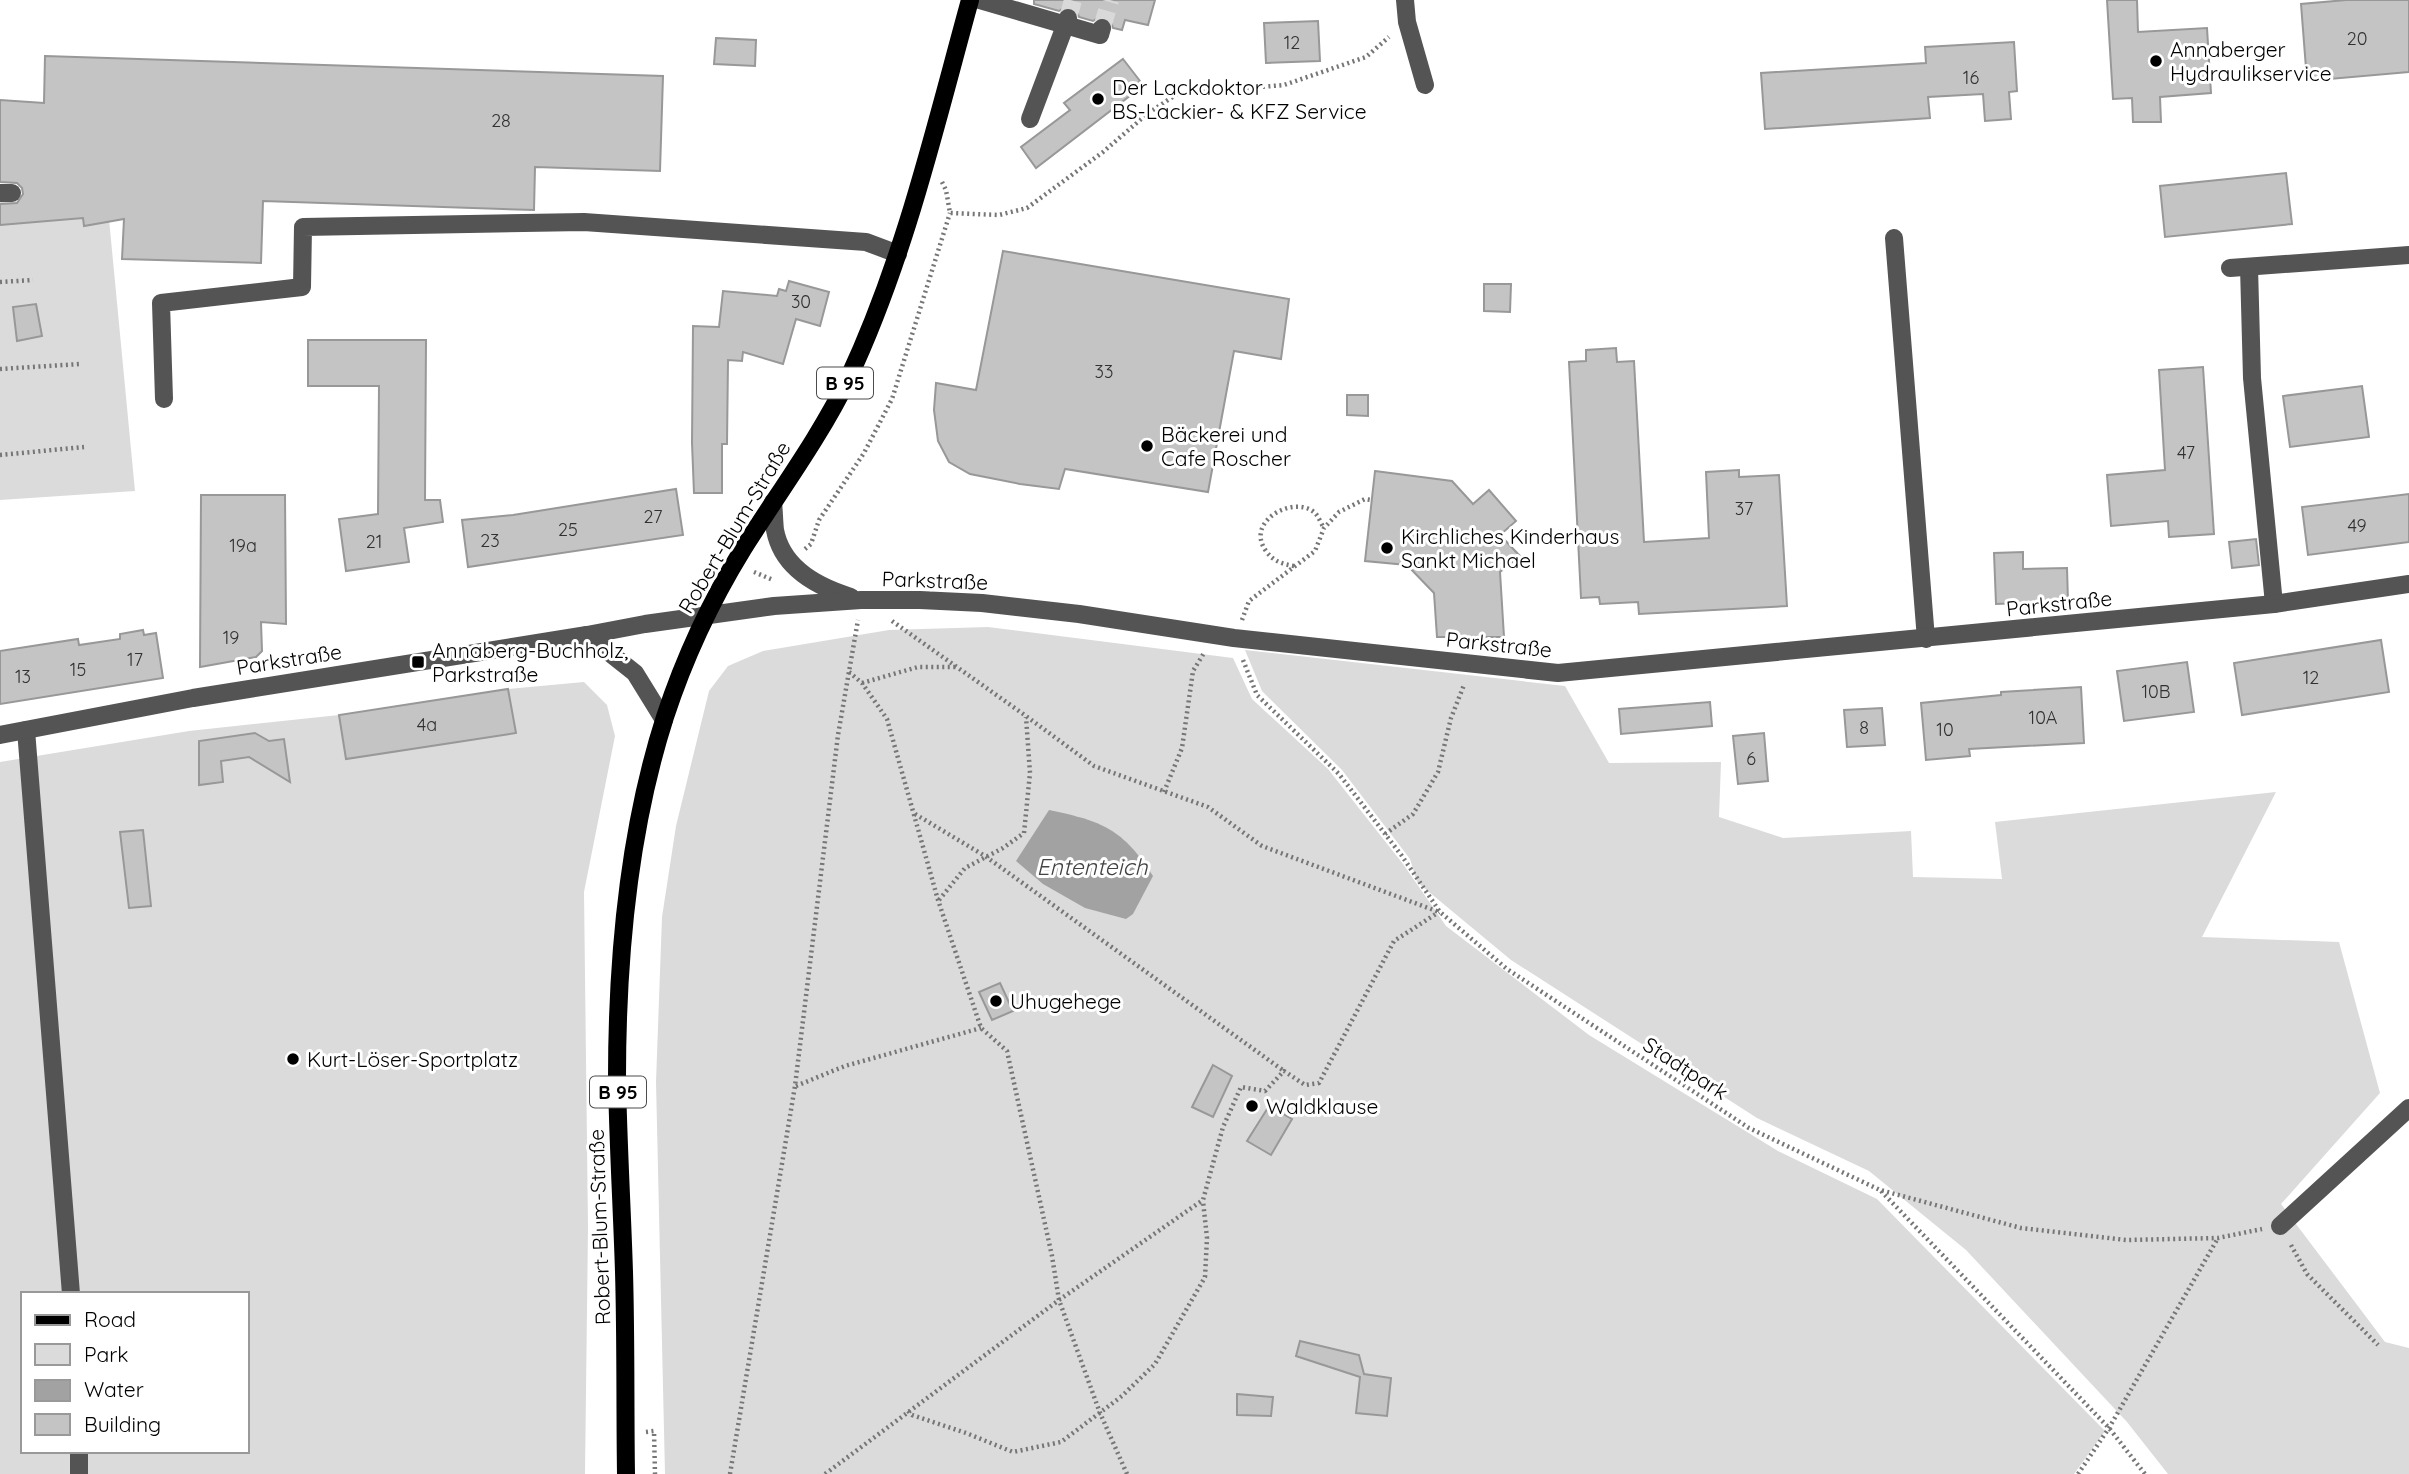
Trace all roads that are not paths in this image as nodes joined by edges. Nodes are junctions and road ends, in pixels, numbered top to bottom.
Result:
1 (970, 0) edge
2 (980, 0) edge
3 (1405, 0) edge
4 (1031, 8) edge
5 (1067, 22) junction
6 (1102, 28) dead end
7 (1425, 85) dead end
8 (1030, 119) dead end
9 (1894, 238) dead end
10 (898, 254) junction
11 (2409, 255) edge
12 (2249, 267) junction
13 (2230, 268) dead end
14 (164, 399) dead end
15 (773, 502) junction
16 (2409, 584) edge
17 (861, 600) junction
18 (2274, 604) junction
19 (706, 615) junction
20 (587, 635) junction
21 (1926, 639) junction
22 (664, 720) junction
23 (26, 730) junction
24 (0, 735) edge
25 (2409, 1108) edge
26 (2280, 1226) road end
27 (71, 1292) edge
28 (79, 1453) edge
29 (79, 1474) edge
30 (626, 1474) edge

1 - 10 main road, Robert-Blum-Straße / B 95
2 - 4 street
3 - 7 street
4 - 5 street
5 - 6 street
5 - 8 street
9 - 21 street
10 - 14 street
10 - 15 main road, Robert-Blum-Straße / B 95
11 - 12 street
12 - 13 street
12 - 18 street
15 - 17 street
15 - 19 main road, Robert-Blum-Straße / B 95
16 - 18 street, Parkstraße
17 - 19 street, Parkstraße
17 - 21 street, Parkstraße
18 - 21 street, Parkstraße
19 - 20 street, Parkstraße
19 - 22 main road, Robert-Blum-Straße / B 95
20 - 22 street
20 - 23 street, Parkstraße
22 - 30 main road, Robert-Blum-Straße / B 95
23 - 24 street, Parkstraße
23 - 27 street
25 - 26 street
28 - 29 street

